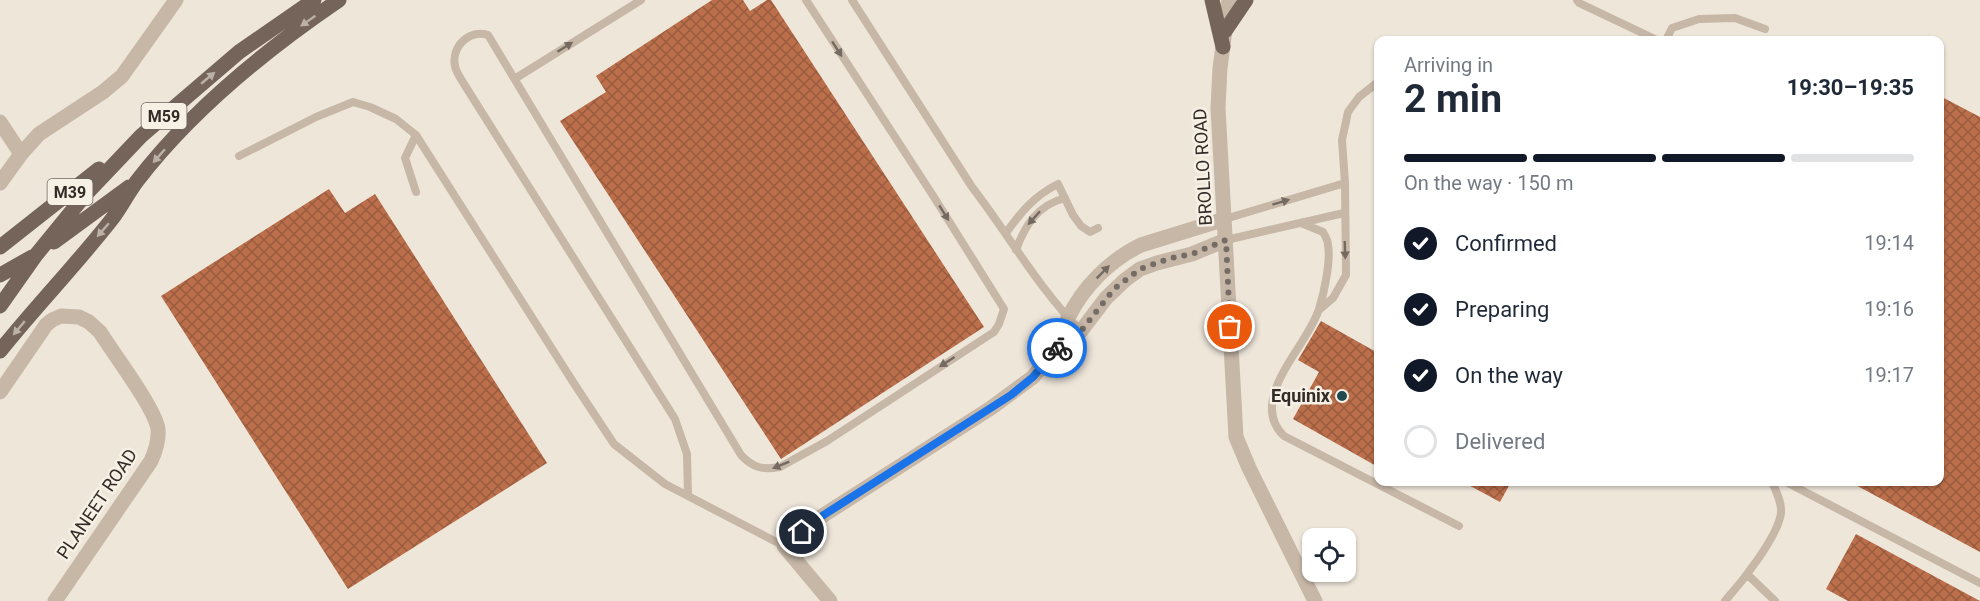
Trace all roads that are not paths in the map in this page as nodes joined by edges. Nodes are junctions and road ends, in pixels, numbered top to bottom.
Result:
1 (176, 0) edge
2 (314, 0) edge
3 (339, 0) edge
4 (642, 0) edge
5 (806, 0) edge
6 (852, 0) edge
7 (1212, 0) edge
8 (1229, 0) edge
9 (1246, 0) edge
10 (1577, 0) edge
11 (1765, 29) dead end
12 (1225, 31) junction
13 (1648, 36) edge
14 (1668, 36) edge
15 (1223, 47) junction
16 (516, 78) junction
17 (1374, 85) edge
18 (0, 122) edge
19 (416, 135) junction
20 (141, 136) junction
21 (21, 154) junction
22 (239, 156) dead end
23 (136, 182) junction
24 (0, 183) edge
25 (1345, 183) junction
26 (416, 192) dead end
27 (1065, 198) junction
28 (1344, 213) junction
29 (1225, 219) junction
30 (1301, 223) junction
31 (1098, 228) dead end
32 (1005, 233) junction
33 (1226, 240) junction
34 (0, 247) edge
35 (1016, 250) junction
36 (36, 255) junction
37 (0, 275) edge
38 (0, 306) edge
39 (1319, 310) junction
40 (1068, 318) junction
41 (1081, 331) junction
42 (1059, 345) junction
43 (0, 351) edge
44 (0, 392) edge
45 (1374, 482) edge
46 (1381, 486) edge
47 (1774, 486) edge
48 (1794, 486) edge
49 (688, 496) junction
50 (1459, 526) dead end
51 (784, 546) junction
52 (1748, 575) junction
53 (1980, 583) edge
54 (55, 601) edge
55 (830, 601) edge
56 (1315, 601) edge
57 (1725, 601) edge
58 (1776, 601) edge

1 - 21 street
20 -> 2 main road, M59
3 -> 23 main road, M59
16 -> 4 lane
5 -> 16 lane
6 - 32 lane
7 - 15 main road
8 - 12 street, BROLLO ROAD
9 - 12 main road
10 - 13 lane
11 - 14 lane
12 - 15 street, BROLLO ROAD
15 - 29 street, BROLLO ROAD
16 - 49 lane
17 - 25 lane
18 - 21 street
19 - 22 lane
19 - 26 lane
19 - 49 lane
20 - 34 main road, M39
20 - 36 main road, M59
21 - 24 street
23 - 36 main road, M39
23 -> 43 main road, M59
25 - 28 lane
29 -> 25 lane
27 - 31 lane
27 - 32 lane
27 -> 35 lane
28 - 30 lane
28 -> 39 lane
29 - 33 street, BROLLO ROAD
40 -> 29 street
30 - 33 lane
30 - 39 lane
32 - 35 lane
33 - 41 street
33 - 56 street, BROLLO ROAD
35 - 40 lane
36 - 37 main road, M39
36 - 38 main road, M59
39 - 45 lane
40 - 41 lane
40 - 42 street
41 - 42 street
42 - 51 street
44 - 54 street, PLANEET ROAD
46 - 50 lane
47 - 52 lane
48 - 53 lane
49 - 51 lane
51 - 55 street
52 - 57 lane
52 - 58 lane

